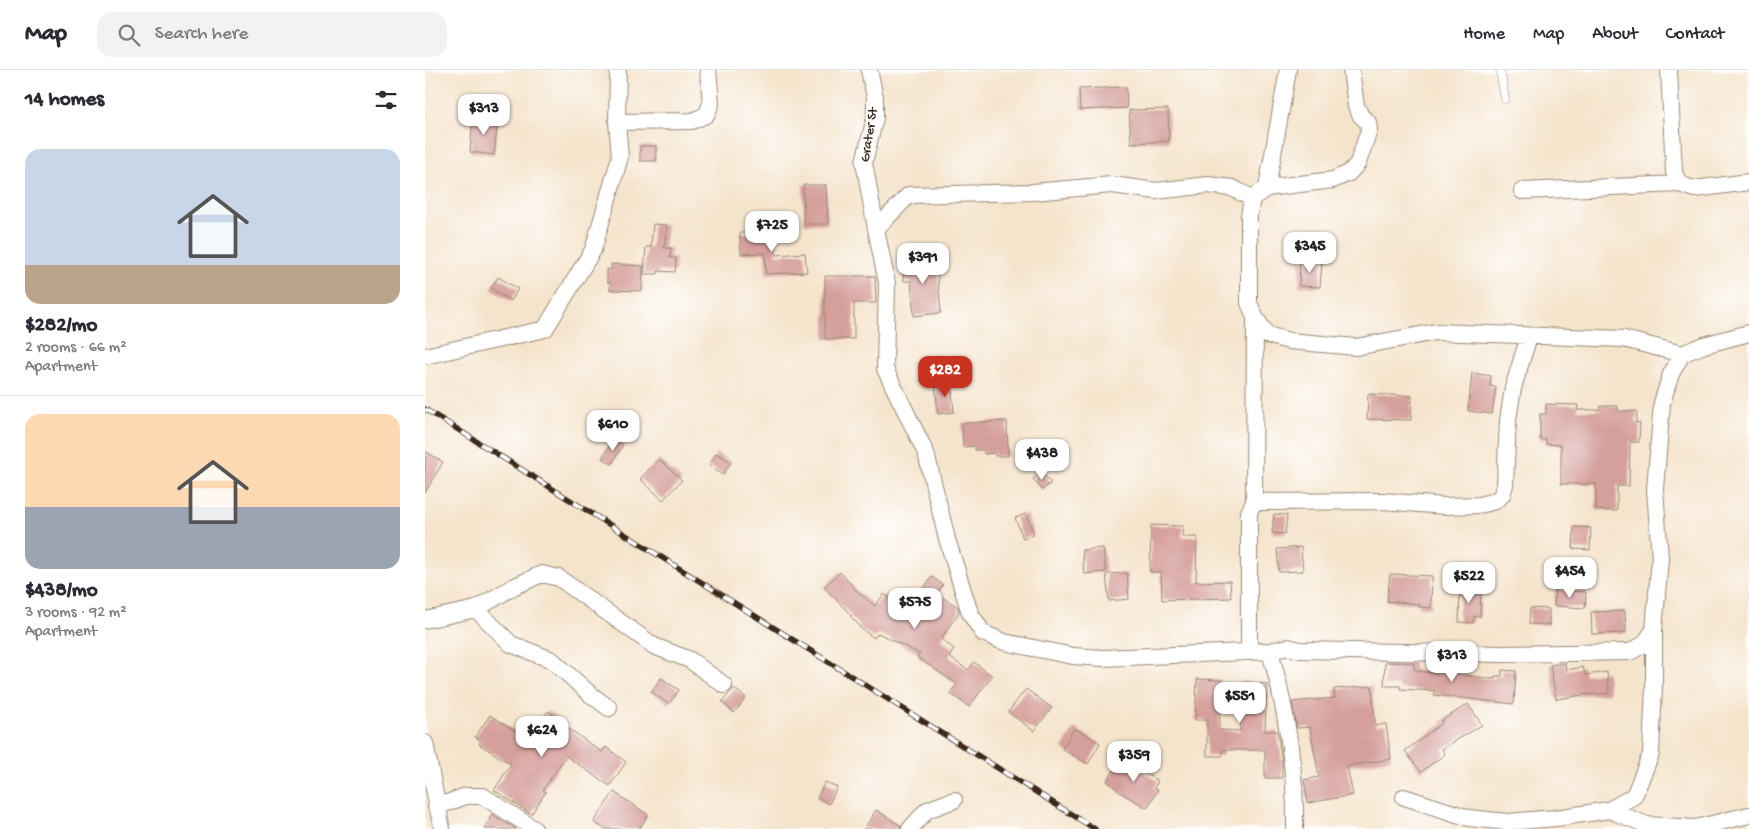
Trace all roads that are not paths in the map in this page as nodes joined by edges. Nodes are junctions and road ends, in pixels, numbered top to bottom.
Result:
1 (618, 70) edge
2 (708, 70) edge
3 (869, 70) edge
4 (1289, 70) edge
5 (1351, 70) edge
6 (1500, 70) edge
7 (1669, 70) edge
8 (1505, 99) dead end
9 (617, 122) junction
10 (1749, 182) edge
11 (1679, 184) junction
12 (1267, 188) junction
13 (1522, 191) dead end
14 (1252, 198) junction
15 (875, 229) junction
16 (1255, 317) junction
17 (1749, 333) edge
18 (1529, 336) junction
19 (1682, 354) junction
20 (425, 356) edge
21 (1254, 502) junction
22 (476, 609) junction
23 (425, 620) edge
24 (1654, 630) junction
25 (1249, 651) junction
26 (1270, 651) junction
27 (724, 684) dead end
28 (609, 708) dead end
29 (425, 743) edge
30 (1404, 797) dead end
31 (955, 800) dead end
32 (436, 807) junction
33 (1609, 810) junction
34 (1749, 815) edge
35 (1466, 824) edge
36 (441, 829) edge
37 (534, 829) edge
38 (911, 829) edge
39 (1295, 829) edge

1 - 9 street
2 - 9 street
3 - 15 street, Grater St
4 - 12 street
5 - 12 street
6 - 8 lane
7 - 11 street
9 - 20 street
10 - 11 street
11 - 13 street
12 - 14 street
14 - 15 street
14 - 16 street
15 - 25 street, Grater St
16 - 18 street
16 - 21 street
17 - 19 street
18 - 19 street
18 - 21 street
19 - 24 street
21 - 25 street
22 - 23 street
22 - 27 street
22 - 28 street
24 - 26 street, Grater St
24 - 33 street
25 - 26 street, Grater St
26 - 39 street
29 - 32 street
30 - 35 street
31 - 38 street
32 - 36 street
32 - 37 street
33 - 34 street
33 - 35 street

